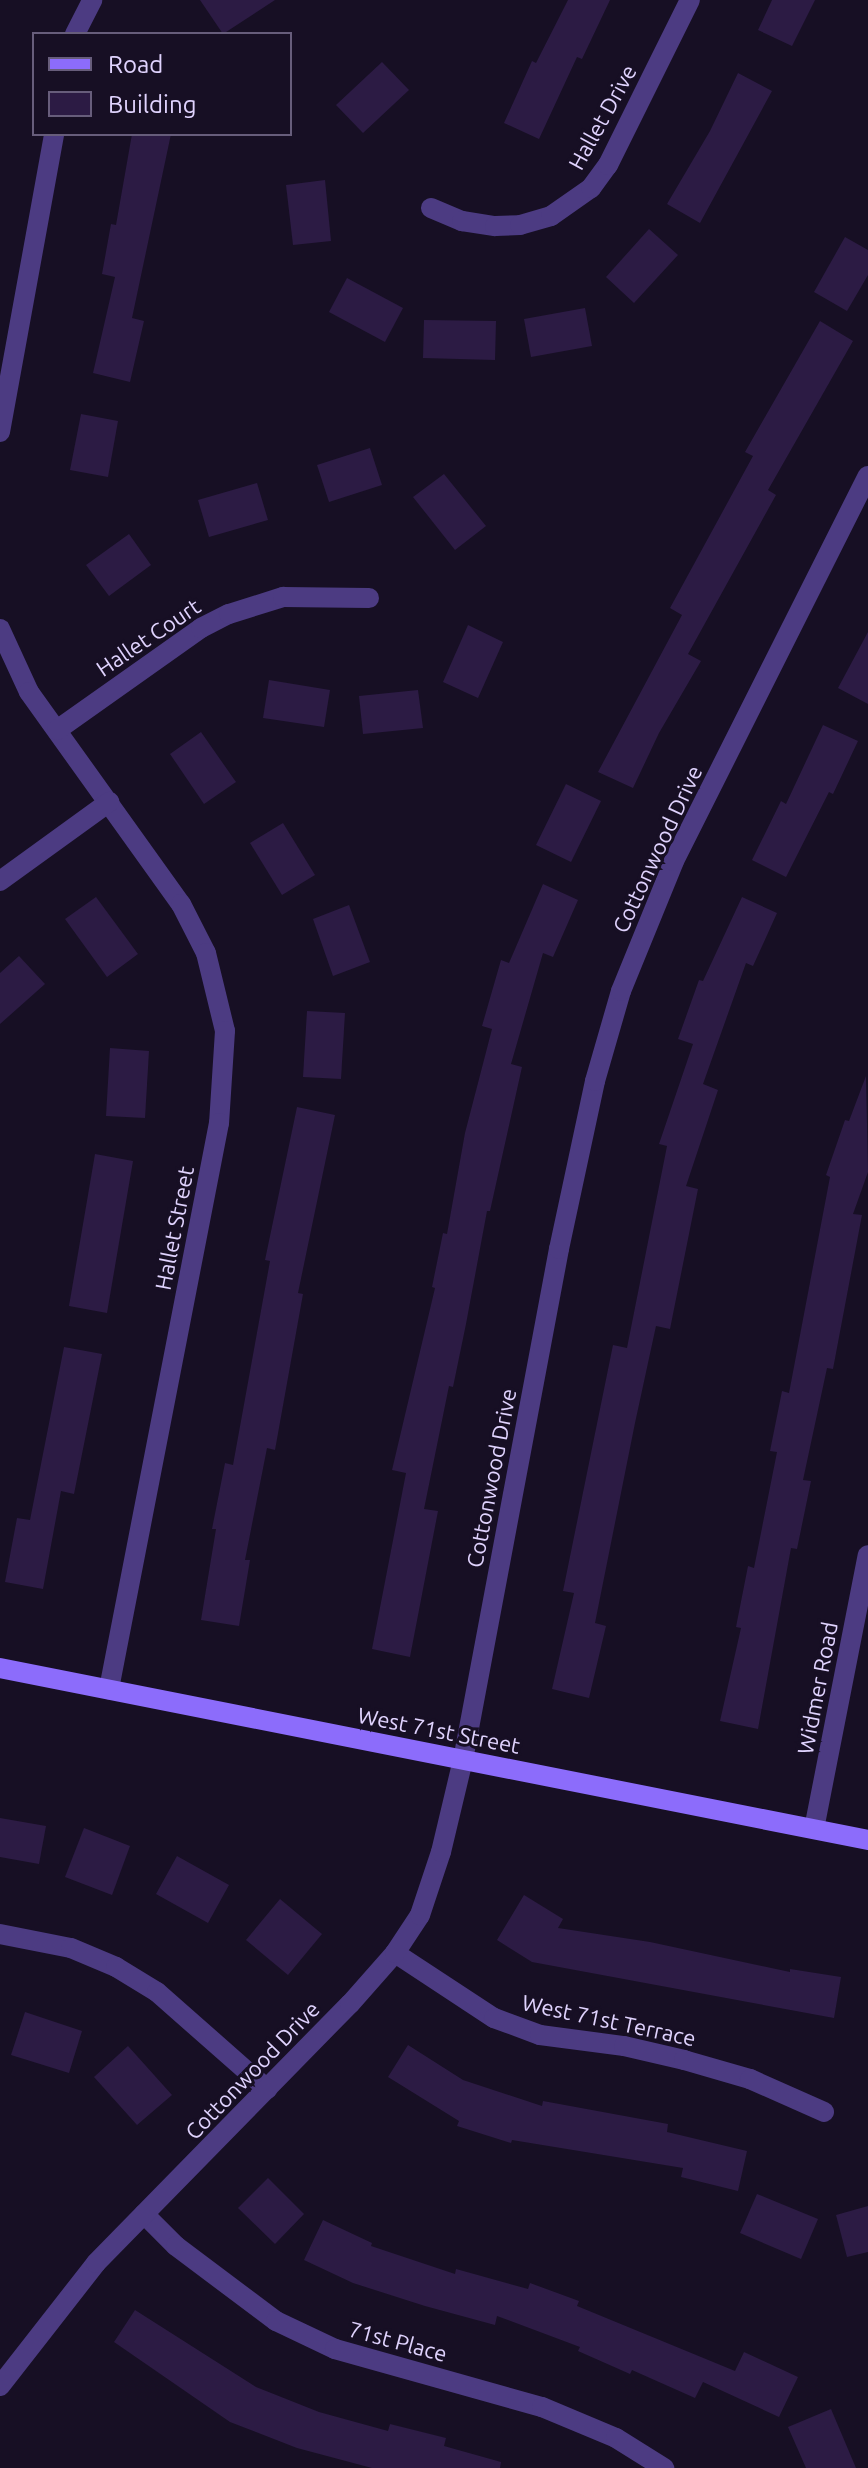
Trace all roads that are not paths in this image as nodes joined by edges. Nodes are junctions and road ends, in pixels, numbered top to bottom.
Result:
1 (92, 0) edge
2 (690, 0) edge
3 (76, 32) edge
4 (54, 136) edge
5 (431, 208) dead end
6 (0, 432) edge
7 (868, 476) edge
8 (369, 598) dead end
9 (0, 629) edge
10 (57, 730) junction
11 (109, 802) junction
12 (0, 881) edge
13 (868, 1555) edge
14 (0, 1668) edge
15 (109, 1689) junction
16 (463, 1760) junction
17 (814, 1829) junction
18 (868, 1840) edge
19 (0, 1934) edge
20 (395, 1953) junction
21 (267, 2089) junction
22 (824, 2112) dead end
23 (144, 2214) junction
24 (0, 2386) edge
25 (664, 2468) edge

1 - 3 street
2 - 5 street, Hallet Drive
4 - 6 street
7 - 16 street, Cottonwood Drive
8 - 10 street, Hallet Court
9 - 10 street, Hallet Street
10 - 11 street, Hallet Street
11 - 12 street
11 - 15 street, Hallet Street
13 - 17 street, Widmer Road
14 - 15 street, West 71st Street
15 - 16 street, West 71st Street
16 - 17 street, West 71st Street
16 - 20 street, Cottonwood Drive
17 - 18 street, West 71st Street
19 - 21 street
20 - 21 street, Cottonwood Drive
20 - 22 street, West 71st Terrace
21 - 23 street, Cottonwood Drive
23 - 24 street, Cottonwood Drive
23 - 25 street, 71st Place

